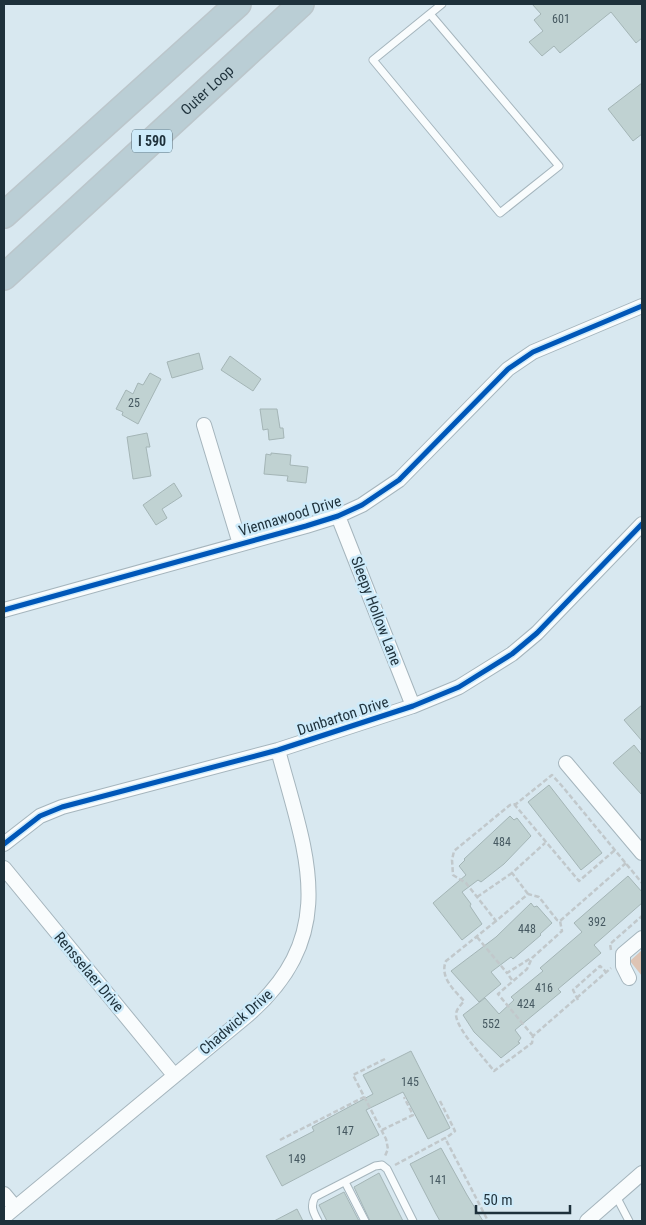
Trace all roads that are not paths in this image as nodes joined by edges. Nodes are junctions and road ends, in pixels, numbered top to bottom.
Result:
1 (238, 4) edge
2 (301, 4) edge
3 (442, 4) edge
4 (430, 14) junction
5 (4, 215) edge
6 (4, 277) edge
7 (642, 306) edge
8 (204, 425) dead end
9 (338, 516) junction
10 (642, 524) edge
11 (240, 544) junction
12 (4, 610) edge
13 (413, 706) junction
14 (278, 750) junction
15 (566, 763) dead end
16 (4, 844) edge
17 (642, 853) edge
18 (4, 868) edge
19 (642, 938) edge
20 (630, 978) dead end
21 (174, 1075) junction
22 (642, 1175) edge
23 (345, 1182) junction
24 (4, 1194) edge
25 (616, 1196) junction
26 (15, 1208) junction
27 (4, 1216) edge
28 (318, 1221) edge
29 (365, 1221) edge
30 (414, 1221) edge
31 (587, 1221) edge
32 (629, 1221) edge

1 - 5 highway, I 590
2 - 6 highway, Outer Loop / I 590
3 - 4 lane
4 - 4 lane
7 - 9 street, Viennawood Drive
8 - 11 street
9 - 11 street, Viennawood Drive
9 - 13 street, Sleepy Hollow Lane
10 - 13 street, Dunbarton Drive
11 - 12 street, Viennawood Drive
13 - 14 street, Dunbarton Drive
14 - 16 street, Dunbarton Drive
14 - 21 street, Chadwick Drive
15 - 17 street
18 - 21 street, Rensselaer Drive
19 - 20 street
21 - 26 street, Chadwick Drive
22 - 25 street
23 - 28 lane
23 - 29 lane
23 - 30 lane
24 - 26 street
25 - 31 street
25 - 32 lane
26 - 27 street, Chadwick Drive

